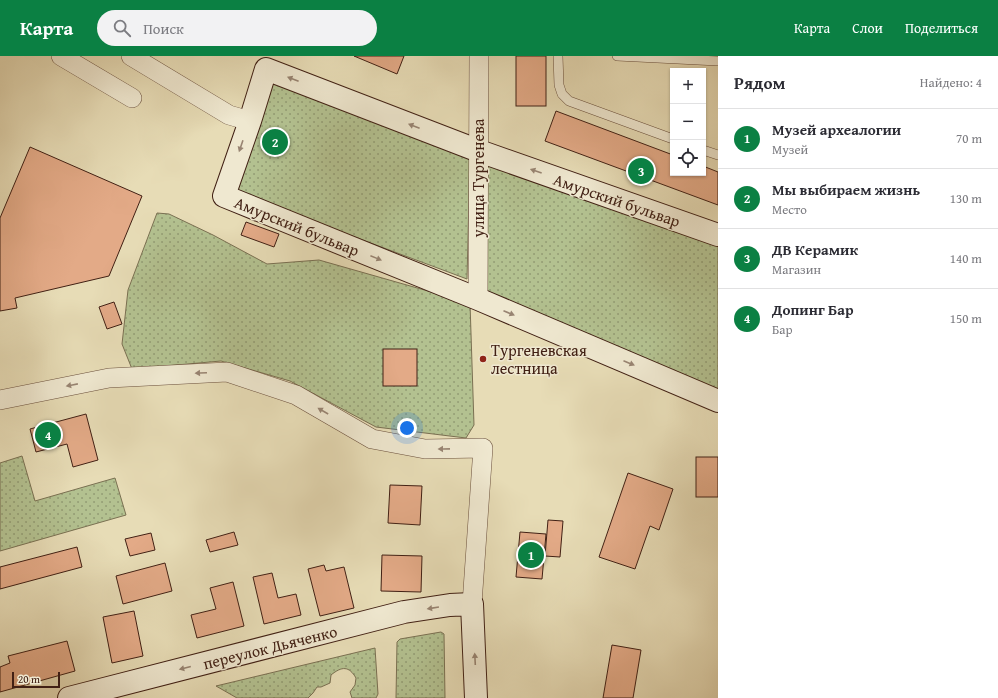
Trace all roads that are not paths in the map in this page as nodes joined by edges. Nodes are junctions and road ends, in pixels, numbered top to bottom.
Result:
1 (61, 56) edge
2 (131, 56) edge
3 (479, 56) edge
4 (558, 56) edge
5 (617, 56) edge
6 (718, 61) edge
7 (132, 98) dead end
8 (250, 121) junction
9 (670, 138) edge
10 (479, 151) junction
11 (706, 151) edge
12 (718, 155) edge
13 (718, 235) edge
14 (478, 299) junction
15 (2, 396) edge
16 (718, 401) edge
17 (472, 604) junction
18 (69, 698) edge
19 (476, 698) edge

1 - 7 street
2 - 8 street
3 - 10 street, улица Тургенева
4 - 9 lane
5 - 6 lane
10 -> 8 street, Амурский бульвар
8 -> 14 street, Амурский бульвар
13 -> 10 street, Амурский бульвар
10 - 14 street, улица Тургенева
11 - 12 lane
14 -> 16 street, Амурский бульвар
17 -> 15 street
17 -> 18 street, переулок Дьяченко
19 -> 17 street

